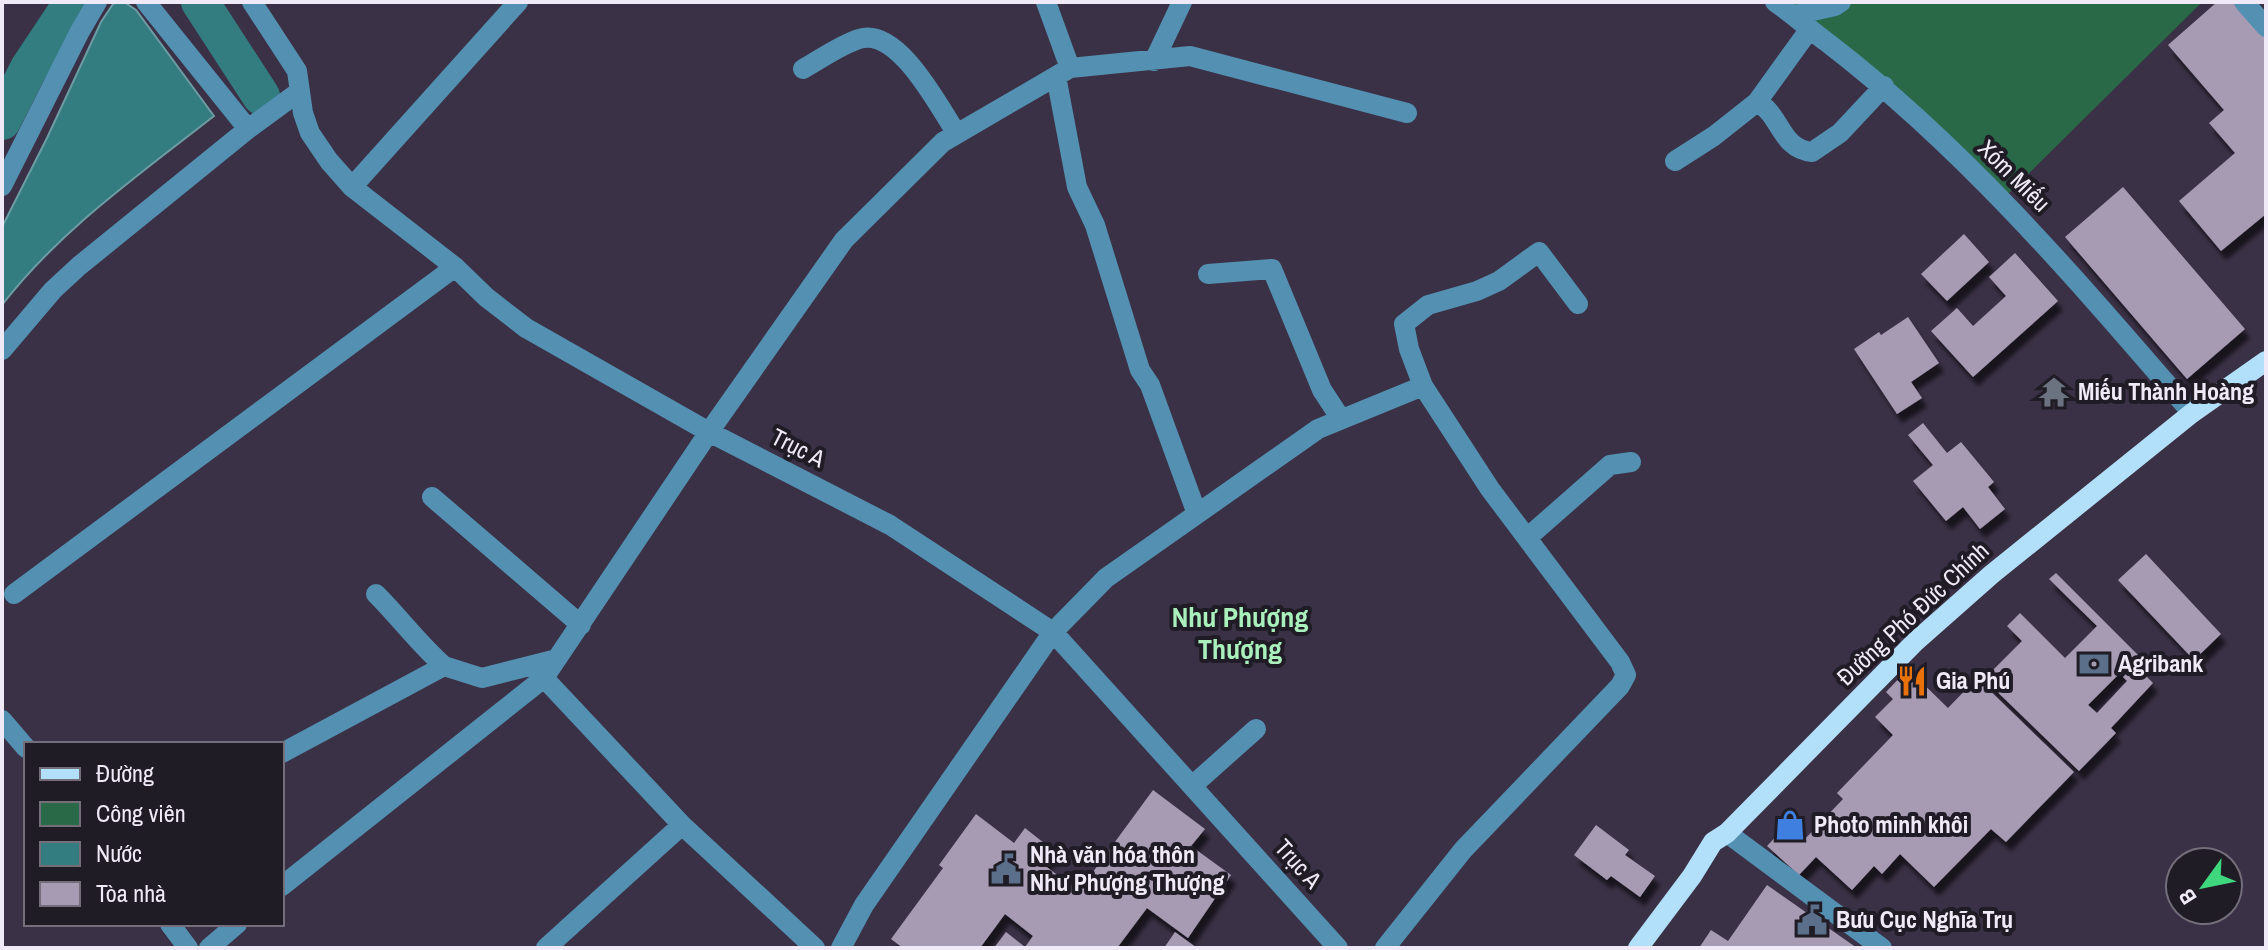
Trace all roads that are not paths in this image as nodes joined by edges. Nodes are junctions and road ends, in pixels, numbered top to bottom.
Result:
1 (97, 2) edge
2 (146, 2) edge
3 (252, 2) edge
4 (518, 2) edge
5 (1046, 2) edge
6 (1182, 2) edge
7 (1775, 2) edge
8 (1841, 2) edge
9 (2244, 2) edge
10 (1802, 22) junction
11 (2266, 27) edge
12 (1154, 61) junction
13 (803, 69) dead end
14 (1063, 72) junction
15 (1884, 86) junction
16 (300, 91) junction
17 (1757, 102) junction
18 (1407, 113) dead end
19 (248, 129) junction
20 (957, 134) junction
21 (1675, 161) dead end
22 (2, 186) edge
23 (352, 187) junction
24 (455, 267) junction
25 (1208, 274) dead end
26 (1578, 304) dead end
27 (2, 350) edge
28 (2266, 361) edge
29 (1423, 386) junction
30 (2192, 413) junction
31 (1341, 419) junction
32 (709, 432) junction
33 (1631, 462) dead end
34 (432, 497) dead end
35 (1197, 514) junction
36 (1527, 538) junction
37 (14, 594) dead end
38 (376, 594) dead end
39 (581, 625) junction
40 (1053, 632) junction
41 (557, 659) junction
42 (444, 666) junction
43 (544, 678) junction
44 (2, 720) edge
45 (1256, 729) dead end
46 (24, 746) edge
47 (284, 752) edge
48 (1192, 786) junction
49 (682, 825) junction
50 (1727, 833) junction
51 (284, 884) edge
52 (172, 926) edge
53 (235, 926) edge
54 (188, 948) edge
55 (209, 948) edge
56 (546, 948) edge
57 (815, 948) edge
58 (841, 948) edge
59 (1338, 948) edge
60 (1385, 948) edge
61 (1638, 948) edge
62 (1882, 948) edge

1 - 22 street
2 - 19 street
3 - 16 street, Trục A
4 - 23 street
5 - 14 street
6 - 12 street
7 - 10 street, Xóm Miếu
8 - 10 street
9 - 11 street
10 - 15 street, Xóm Miếu
10 - 17 street
12 - 14 street
12 - 18 street
13 - 20 street
14 - 20 street
14 - 35 street
15 - 17 street
15 - 30 street, Xóm Miếu
16 - 19 street
16 - 23 street, Trục A
17 - 21 street
19 - 27 street
20 - 32 street
23 - 24 street, Trục A
24 - 32 street, Trục A
24 - 37 street
25 - 31 street
26 - 29 street
28 - 30 main road, Đường Phó Đức Chính
29 - 31 street
29 - 36 street
30 - 50 main road, Đường Phó Đức Chính
31 - 35 street
32 - 39 street
32 - 40 street, Trục A
33 - 36 street
34 - 39 street
35 - 40 street
36 - 60 street
38 - 42 street
39 - 41 street
40 - 48 street, Trục A
40 - 58 street
41 - 42 street
41 - 43 street
42 - 47 street
43 - 49 street
43 - 51 street
44 - 46 street
45 - 48 street
48 - 59 street, Trục A
49 - 56 street
49 - 57 street
50 - 61 main road, Đường Phó Đức Chính
50 - 62 street
52 - 54 street
53 - 55 street

